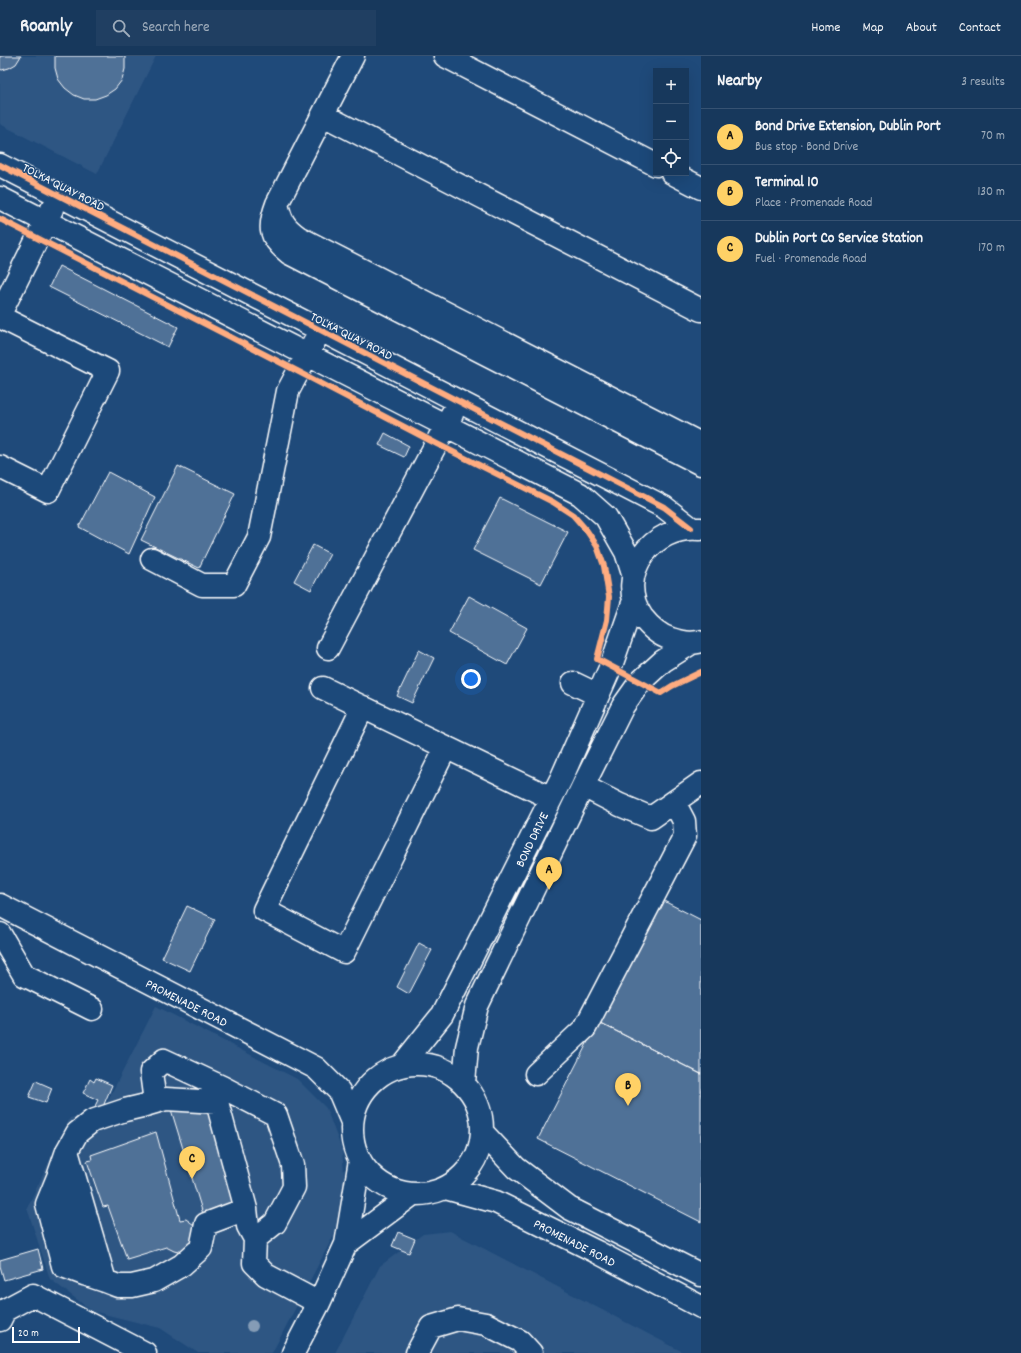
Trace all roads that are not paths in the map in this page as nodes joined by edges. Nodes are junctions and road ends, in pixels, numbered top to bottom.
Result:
1 (354, 56) edge
2 (445, 56) edge
3 (323, 115) junction
4 (653, 163) edge
5 (0, 166) edge
6 (678, 176) edge
7 (701, 188) edge
8 (58, 196) junction
9 (0, 198) edge
10 (277, 204) junction
11 (46, 222) junction
12 (701, 310) edge
13 (0, 314) edge
14 (0, 317) edge
15 (320, 331) junction
16 (307, 355) junction
17 (459, 402) junction
18 (446, 426) junction
19 (701, 444) edge
20 (701, 464) edge
21 (0, 467) edge
22 (696, 528) edge
23 (152, 559) dead end
24 (633, 574) junction
25 (634, 600) junction
26 (696, 643) edge
27 (328, 648) dead end
28 (573, 683) dead end
29 (323, 688) dead end
30 (598, 695) junction
31 (363, 708) junction
32 (446, 747) junction
33 (701, 783) edge
34 (583, 786) junction
35 (551, 798) junction
36 (674, 802) junction
37 (3, 913) edge
38 (0, 934) edge
39 (92, 1009) dead end
40 (402, 1065) junction
41 (536, 1074) dead end
42 (464, 1083) junction
43 (219, 1095) junction
44 (155, 1102) junction
45 (352, 1122) junction
46 (484, 1134) junction
47 (68, 1151) junction
48 (360, 1160) junction
49 (445, 1188) junction
50 (413, 1194) junction
51 (246, 1209) junction
52 (255, 1239) junction
53 (346, 1244) junction
54 (701, 1275) edge
55 (105, 1281) junction
56 (319, 1303) junction
57 (701, 1307) edge
58 (0, 1320) edge
59 (145, 1353) edge
60 (293, 1353) edge
61 (417, 1353) edge
62 (531, 1353) edge

1 - 3 street
2 - 4 street
3 - 10 street
3 - 12 street
5 - 8 street, TOLKA QUAY ROAD
6 - 7 street
8 - 11 street
8 - 15 street, TOLKA QUAY ROAD
9 - 11 street
10 - 19 street
10 - 20 street
11 - 13 street
11 - 16 street
14 - 21 street
15 - 16 street
15 - 17 street, TOLKA QUAY ROAD
16 - 18 street
16 - 23 street
17 - 18 street
17 - 22 street, TOLKA QUAY ROAD
18 - 24 street
18 - 27 street
22 - 24 street
24 - 25 street
25 - 26 street
25 - 30 street, BOND DRIVE
26 - 34 street, BOND DRIVE
28 - 30 street
29 - 31 street
30 - 35 street, BOND DRIVE
31 - 32 street
31 - 32 street
32 - 35 street
33 - 36 street
34 - 36 street
34 - 42 street, BOND DRIVE
35 - 40 street, BOND DRIVE
36 - 41 street
37 - 45 street, PROMENADE ROAD
38 - 39 street
40 - 42 street
40 - 45 street
42 - 46 street
43 - 44 street
43 - 44 street
43 - 51 street
43 - 52 street
44 - 47 street
45 - 48 street
46 - 49 street
46 - 54 street
47 - 55 street
47 - 55 street
48 - 50 street
48 - 53 street
49 - 50 street
49 - 57 street, PROMENADE ROAD
50 - 53 street
51 - 52 street
51 - 55 street
52 - 56 street
53 - 56 street
56 - 60 street
58 - 59 street
61 - 62 street

